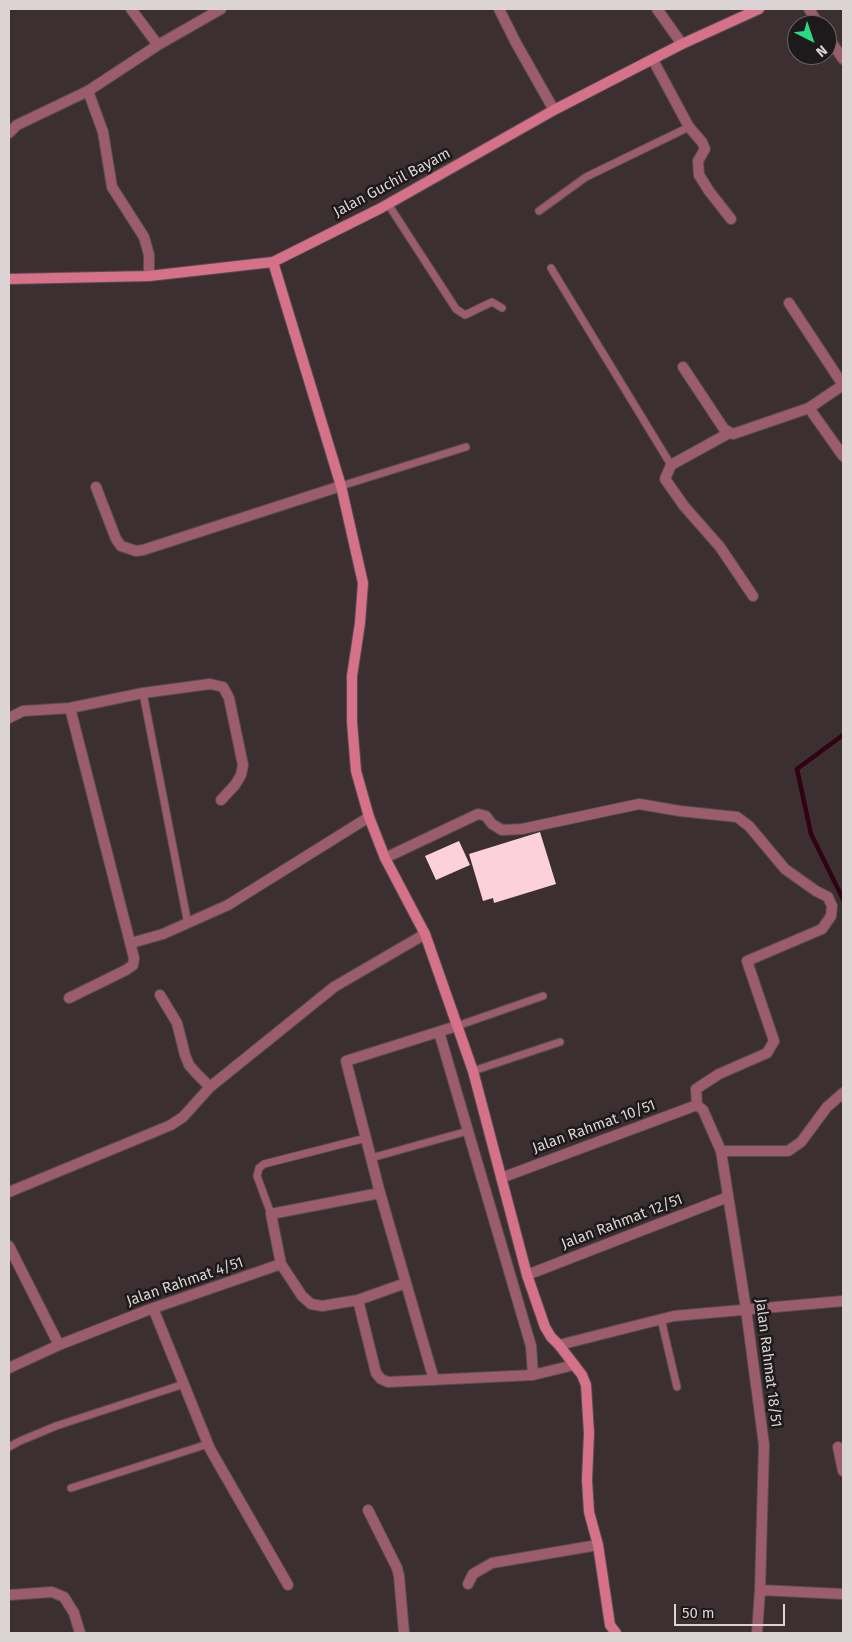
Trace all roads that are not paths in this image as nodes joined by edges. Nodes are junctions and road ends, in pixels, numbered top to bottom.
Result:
1 (221, 9) edge
2 (499, 9) edge
3 (657, 9) edge
4 (759, 9) edge
5 (135, 11) edge
6 (682, 44) junction
7 (158, 45) junction
8 (652, 60) junction
9 (88, 91) junction
10 (554, 110) junction
11 (689, 127) junction
12 (9, 132) edge
13 (388, 204) junction
14 (539, 210) dead end
15 (731, 219) dead end
16 (273, 262) junction
17 (551, 268) dead end
18 (149, 276) junction
19 (9, 279) edge
20 (789, 303) dead end
21 (502, 308) dead end
22 (683, 368) dead end
23 (843, 385) edge
24 (809, 408) junction
25 (729, 433) junction
26 (466, 446) dead end
27 (843, 456) edge
28 (671, 465) junction
29 (96, 486) dead end
30 (341, 486) junction
31 (753, 596) dead end
32 (143, 693) junction
33 (70, 708) junction
34 (9, 718) edge
35 (221, 800) dead end
36 (369, 817) junction
37 (385, 858) junction
38 (188, 924) junction
39 (425, 934) junction
40 (131, 942) junction
41 (160, 995) dead end
42 (543, 996) dead end
43 (70, 998) dead end
44 (457, 1026) junction
45 (439, 1032) junction
46 (560, 1042) dead end
47 (472, 1071) junction
48 (210, 1087) junction
49 (843, 1093) edge
50 (697, 1105) junction
51 (468, 1131) junction
52 (366, 1138) junction
53 (721, 1151) junction
54 (371, 1158) junction
55 (501, 1178) junction
56 (9, 1192) edge
57 (380, 1192) junction
58 (728, 1197) junction
59 (271, 1214) junction
60 (9, 1246) edge
61 (281, 1264) junction
62 (527, 1274) junction
63 (406, 1284) junction
64 (358, 1300) junction
65 (843, 1301) edge
66 (152, 1308) junction
67 (746, 1309) junction
68 (661, 1319) junction
69 (59, 1345) junction
70 (559, 1345) junction
71 (574, 1366) junction
72 (9, 1368) edge
73 (532, 1375) junction
74 (434, 1380) junction
75 (184, 1384) junction
76 (677, 1387) dead end
77 (208, 1444) junction
78 (9, 1447) edge
79 (838, 1447) dead end
80 (843, 1471) edge
81 (71, 1488) dead end
82 (368, 1510) dead end
83 (598, 1545) junction
84 (288, 1584) dead end
85 (468, 1584) dead end
86 (760, 1590) junction
87 (843, 1594) edge
88 (9, 1595) edge
89 (80, 1633) edge
90 (404, 1633) edge
91 (616, 1633) edge
92 (757, 1633) edge

1 - 7 street
2 - 10 street
3 - 6 street
4 - 6 street, Jalan Guchil Bayam
5 - 7 street
6 - 8 street, Jalan Guchil Bayam
7 - 9 street
8 - 10 street, Jalan Guchil Bayam
8 - 11 street
9 - 12 street
9 - 18 street
10 - 13 street, Jalan Guchil Bayam
11 - 14 lane
11 - 15 street
13 - 16 street, Jalan Guchil Bayam
13 - 21 lane
16 - 18 street, Jalan Guchil Bayam
16 - 30 street
17 - 28 lane
18 - 19 street, Jalan Guchil Bayam
20 - 23 street
22 - 25 street
23 - 24 street
24 - 25 street
24 - 27 street
25 - 28 street
26 - 30 lane
28 - 31 street
29 - 30 street
30 - 36 street
32 - 33 street
32 - 35 street
32 - 38 lane
33 - 34 street
33 - 40 street
36 - 37 street
36 - 38 street
37 - 39 street
37 - 50 street
38 - 40 street
39 - 44 street
39 - 48 street
40 - 43 street
41 - 48 street
42 - 44 lane
44 - 45 street
44 - 47 street
45 - 51 street
45 - 52 street
46 - 47 lane
47 - 55 street
48 - 56 street
49 - 53 street
50 - 53 street, Jalan Rahmat 18/51
50 - 55 street, Jalan Rahmat 10/51
51 - 54 lane
51 - 73 street
52 - 54 street
52 - 59 lane
53 - 58 street, Jalan Rahmat 18/51
54 - 57 street
55 - 62 street
57 - 59 street
57 - 63 street
58 - 62 street, Jalan Rahmat 12/51
58 - 67 street, Jalan Rahmat 18/51
59 - 61 street
60 - 69 street
61 - 64 street
61 - 66 street, Jalan Rahmat 4/51
62 - 70 street
63 - 64 street
63 - 74 street
64 - 74 street
65 - 67 street
66 - 69 street, Jalan Rahmat 4/51
66 - 75 street
67 - 68 street
67 - 86 street, Jalan Rahmat 18/51
68 - 70 street
68 - 76 lane
69 - 72 street, Jalan Rahmat 4/51
70 - 71 street
71 - 73 street
71 - 83 street
73 - 74 street
75 - 77 street
75 - 78 lane
77 - 81 lane
77 - 84 street
79 - 80 street
82 - 90 street
83 - 85 street
83 - 91 street
86 - 87 street
86 - 92 street, Jalan Rahmat 18/51
88 - 89 street

